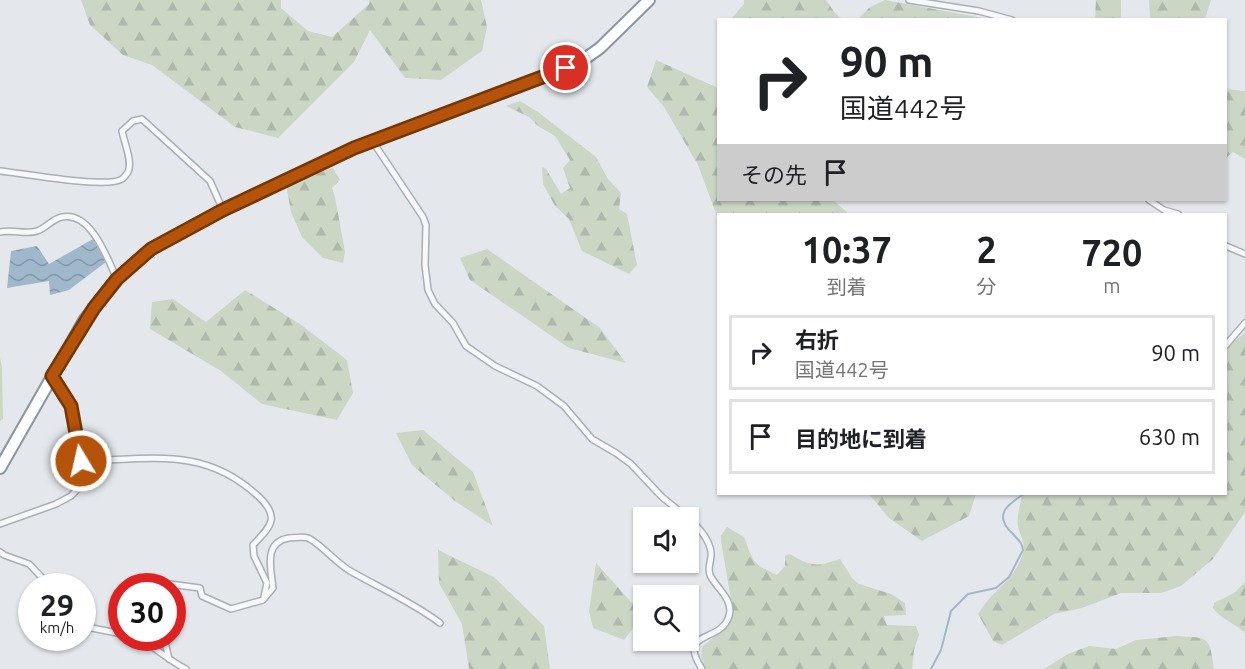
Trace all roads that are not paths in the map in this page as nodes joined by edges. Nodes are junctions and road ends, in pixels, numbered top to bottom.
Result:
1 (649, 0) edge
2 (909, 0) edge
3 (1005, 18) edge
4 (373, 142) junction
5 (0, 171) edge
6 (1150, 201) edge
7 (223, 210) junction
8 (1174, 213) edge
9 (0, 232) edge
10 (1227, 246) edge
11 (1245, 254) edge
12 (117, 279) junction
13 (1245, 322) edge
14 (1227, 344) edge
15 (52, 376) junction
16 (81, 461) junction
17 (0, 468) edge
18 (673, 507) edge
19 (0, 525) edge
20 (699, 528) edge
21 (0, 552) edge
22 (38, 573) edge
23 (186, 586) edge
24 (263, 600) junction
25 (440, 623) dead end
26 (159, 651) edge
27 (168, 651) edge
28 (170, 660) junction
29 (186, 669) edge
30 (702, 669) edge

1 - 4 highway
2 - 3 street
4 - 7 highway
4 - 18 street
5 - 7 street
6 - 8 street
7 - 12 highway
9 - 12 street
10 - 11 street
12 - 15 highway
13 - 14 street
15 - 16 street
15 - 17 highway
16 - 19 street
16 - 24 street
20 - 30 street
21 - 22 street
23 - 24 street
24 - 25 street
26 - 28 street
27 - 28 street
28 - 29 street

